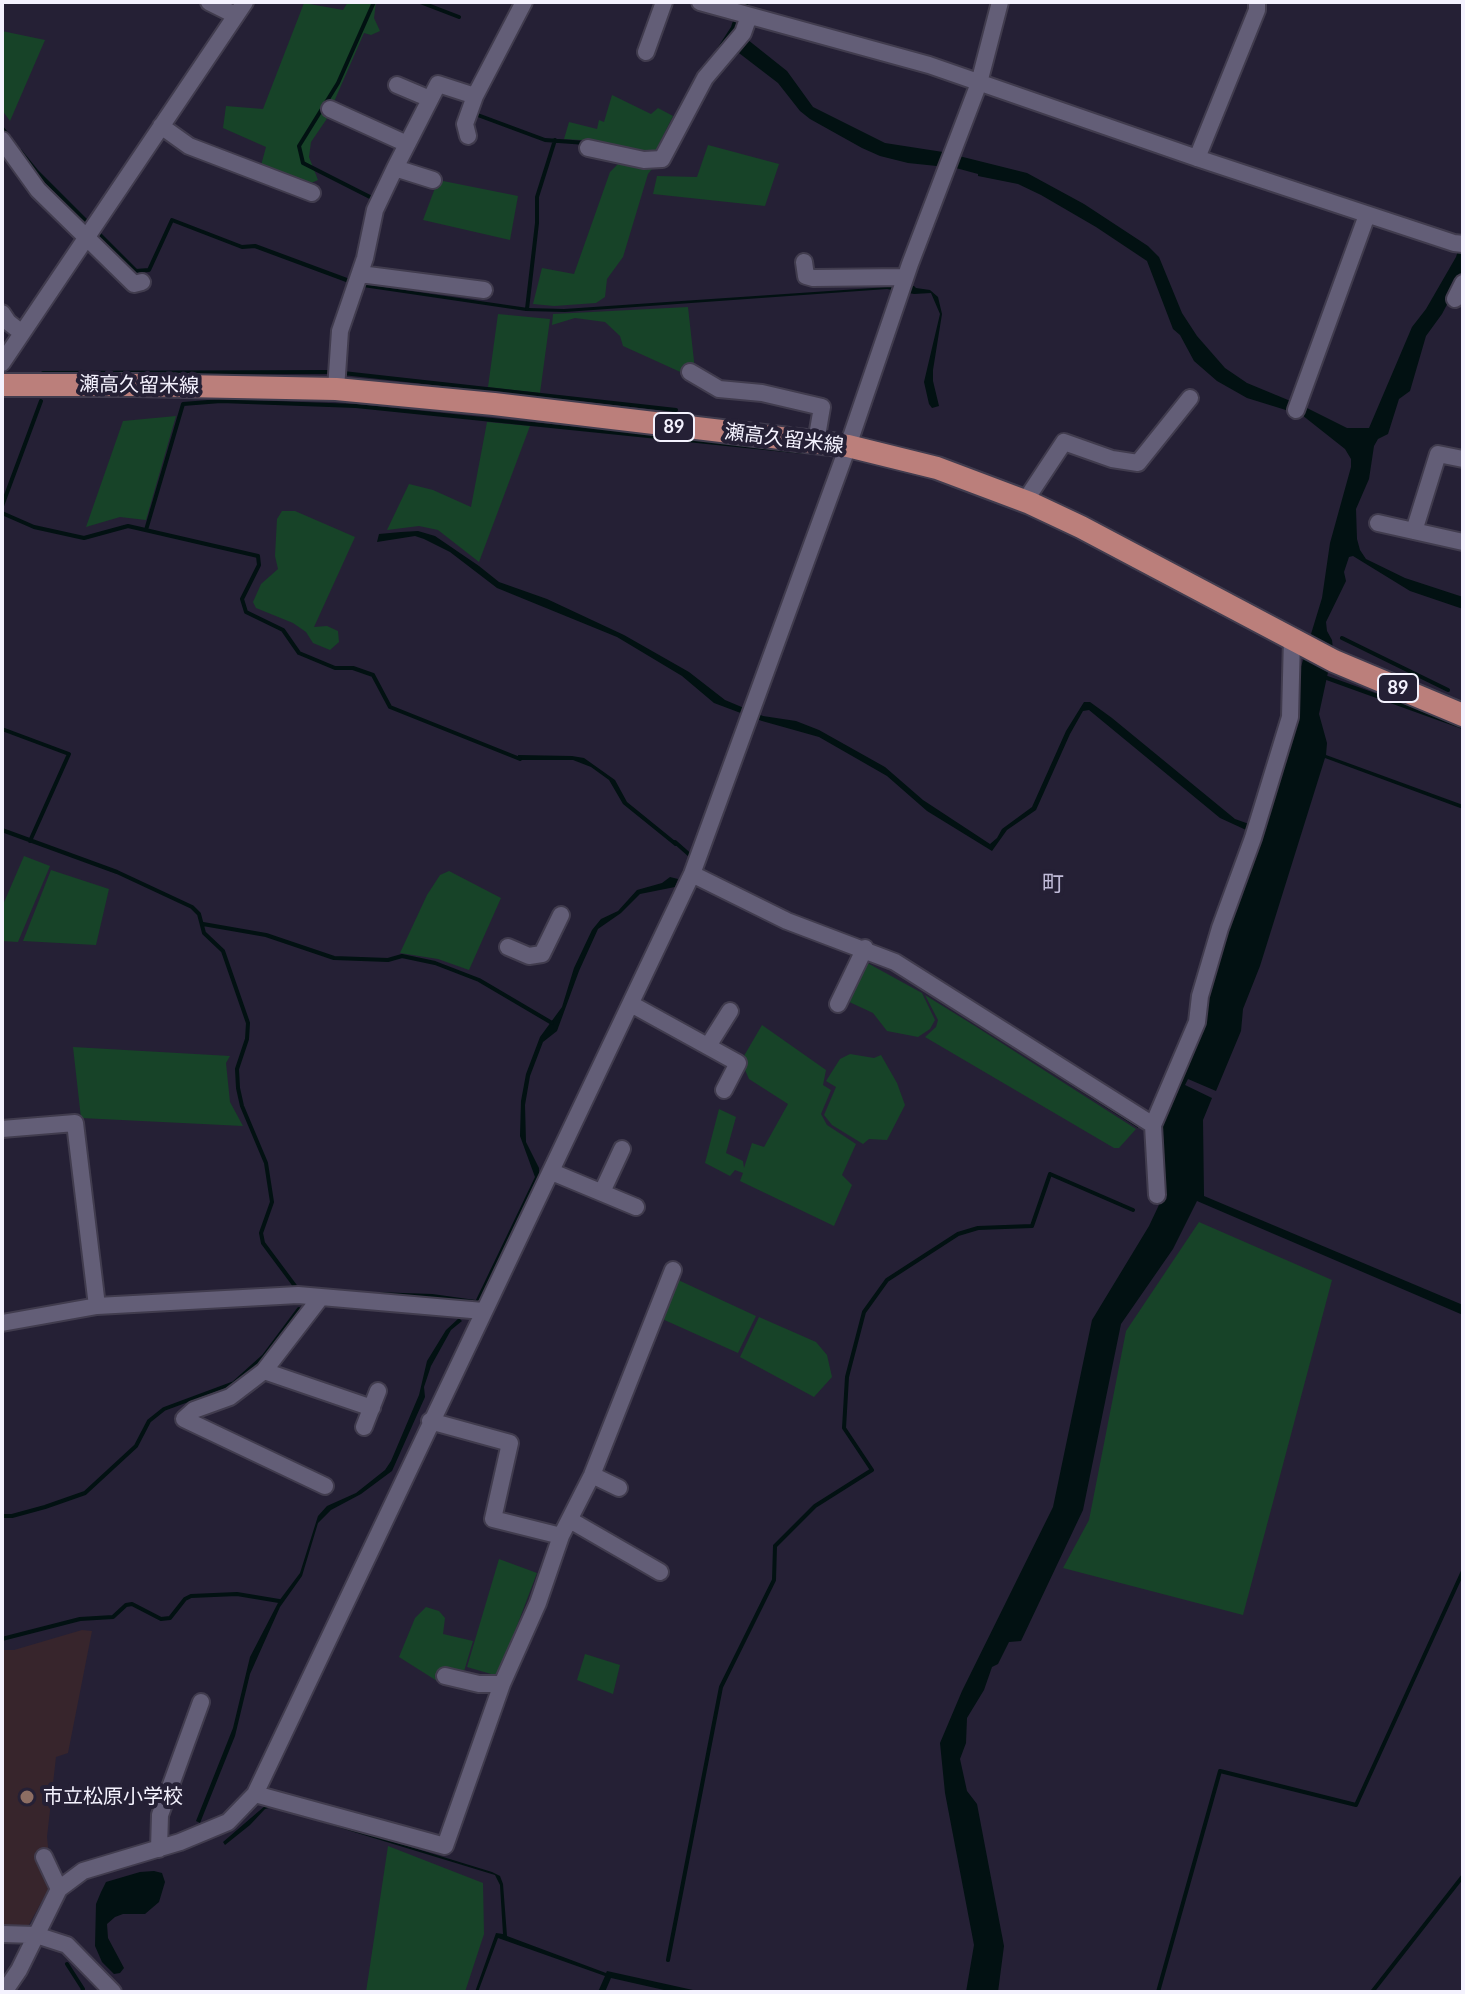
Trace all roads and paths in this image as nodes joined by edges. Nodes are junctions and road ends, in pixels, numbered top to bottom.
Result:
1 (209, 2) edge
2 (524, 2) edge
3 (664, 2) edge
4 (700, 2) edge
5 (1000, 2) edge
6 (1257, 2) edge
7 (240, 9) edge
8 (749, 16) junction
9 (646, 52) dead end
10 (979, 83) junction
11 (397, 85) dead end
12 (475, 96) junction
13 (430, 99) junction
14 (330, 109) dead end
15 (161, 126) junction
16 (468, 136) dead end
17 (2, 140) edge
18 (407, 144) junction
19 (588, 148) dead end
20 (1197, 158) junction
21 (395, 168) junction
22 (433, 180) dead end
23 (312, 193) dead end
24 (1367, 215) junction
25 (86, 237) junction
26 (1463, 244) edge
27 (804, 262) dead end
28 (360, 274) junction
29 (905, 277) junction
30 (142, 282) dead end
31 (484, 290) dead end
32 (2, 313) edge
33 (22, 333) junction
34 (2, 363) edge
35 (690, 372) dead end
36 (2, 385) edge
37 (336, 389) junction
38 (1190, 398) dead end
39 (1296, 410) dead end
40 (816, 442) junction
41 (848, 446) junction
42 (1463, 459) edge
43 (1025, 501) junction
44 (1378, 523) dead end
45 (1414, 531) junction
46 (1463, 542) edge
47 (1298, 641) junction
48 (1463, 715) edge
49 (692, 874) junction
50 (561, 915) dead end
51 (508, 947) dead end
52 (865, 948) junction
53 (922, 960) dead end
54 (897, 963) junction
55 (631, 1004) junction
56 (838, 1004) dead end
57 (730, 1011) dead end
58 (708, 1046) junction
59 (724, 1090) dead end
60 (1153, 1125) junction
61 (2, 1129) edge
62 (622, 1149) dead end
63 (552, 1172) junction
64 (602, 1192) junction
65 (1157, 1195) dead end
66 (636, 1207) dead end
67 (673, 1270) dead end
68 (321, 1297) junction
69 (97, 1306) junction
70 (483, 1311) junction
71 (2, 1323) edge
72 (264, 1371) junction
73 (378, 1391) dead end
74 (372, 1408) junction
75 (430, 1421) junction
76 (364, 1427) dead end
77 (592, 1475) junction
78 (325, 1486) dead end
79 (619, 1488) dead end
80 (570, 1520) junction
81 (561, 1536) junction
82 (660, 1572) dead end
83 (445, 1676) dead end
84 (502, 1684) junction
85 (201, 1702) dead end
86 (255, 1794) junction
87 (159, 1849) junction
88 (50, 1856) dead end
89 (63, 1886) junction
90 (2, 1934) edge
91 (32, 1935) junction
92 (2, 1941) edge
93 (4, 1992) edge
94 (113, 1992) edge

1 - 7 street
2 - 12 street
3 - 9 street
4 - 8 street
5 - 10 street
6 - 20 street
7 - 15 street
8 - 10 street
8 - 19 street
10 - 20 street
10 - 29 street
11 - 13 street
12 - 13 street
12 - 16 street
13 - 18 street
14 - 18 street
15 - 23 street
15 - 25 street
17 - 25 street
18 - 21 street
20 - 24 street
21 - 22 street
21 - 28 street
24 - 26 street
24 - 39 street
25 - 30 street
25 - 33 street
27 - 29 street
28 - 31 street
28 - 37 street
29 - 41 street
32 - 33 street
33 - 34 street
35 - 40 street
36 - 37 main road, 瀬高久留米線 / 89
37 - 40 main road, 瀬高久留米線 / 89
38 - 43 street
40 - 41 main road, 瀬高久留米線 / 89
41 - 43 main road, 瀬高久留米線 / 89
41 - 49 street
42 - 45 street
43 - 47 main road, 瀬高久留米線 / 89
44 - 45 street
45 - 46 street
47 - 48 main road, 瀬高久留米線 / 89
47 - 60 street
49 - 52 street
49 - 55 street
50 - 51 street
52 - 54 street
52 - 56 street
53 - 54 street
54 - 60 street
55 - 58 street
55 - 63 street
57 - 58 street
58 - 59 street
60 - 65 street
61 - 69 street
62 - 64 street
63 - 64 street
63 - 70 street
64 - 66 street
67 - 77 street
68 - 69 street
68 - 70 street
68 - 72 street
69 - 71 street
70 - 75 street
72 - 74 street
72 - 78 street
73 - 74 street
74 - 76 street
75 - 81 street
75 - 86 street
77 - 79 street
77 - 80 street
80 - 81 street
80 - 82 street
81 - 84 street
83 - 84 street
84 - 86 street
85 - 87 street
86 - 87 street
87 - 89 street
88 - 89 street
89 - 91 street
90 - 91 street
91 - 92 street
91 - 93 street
91 - 94 street

